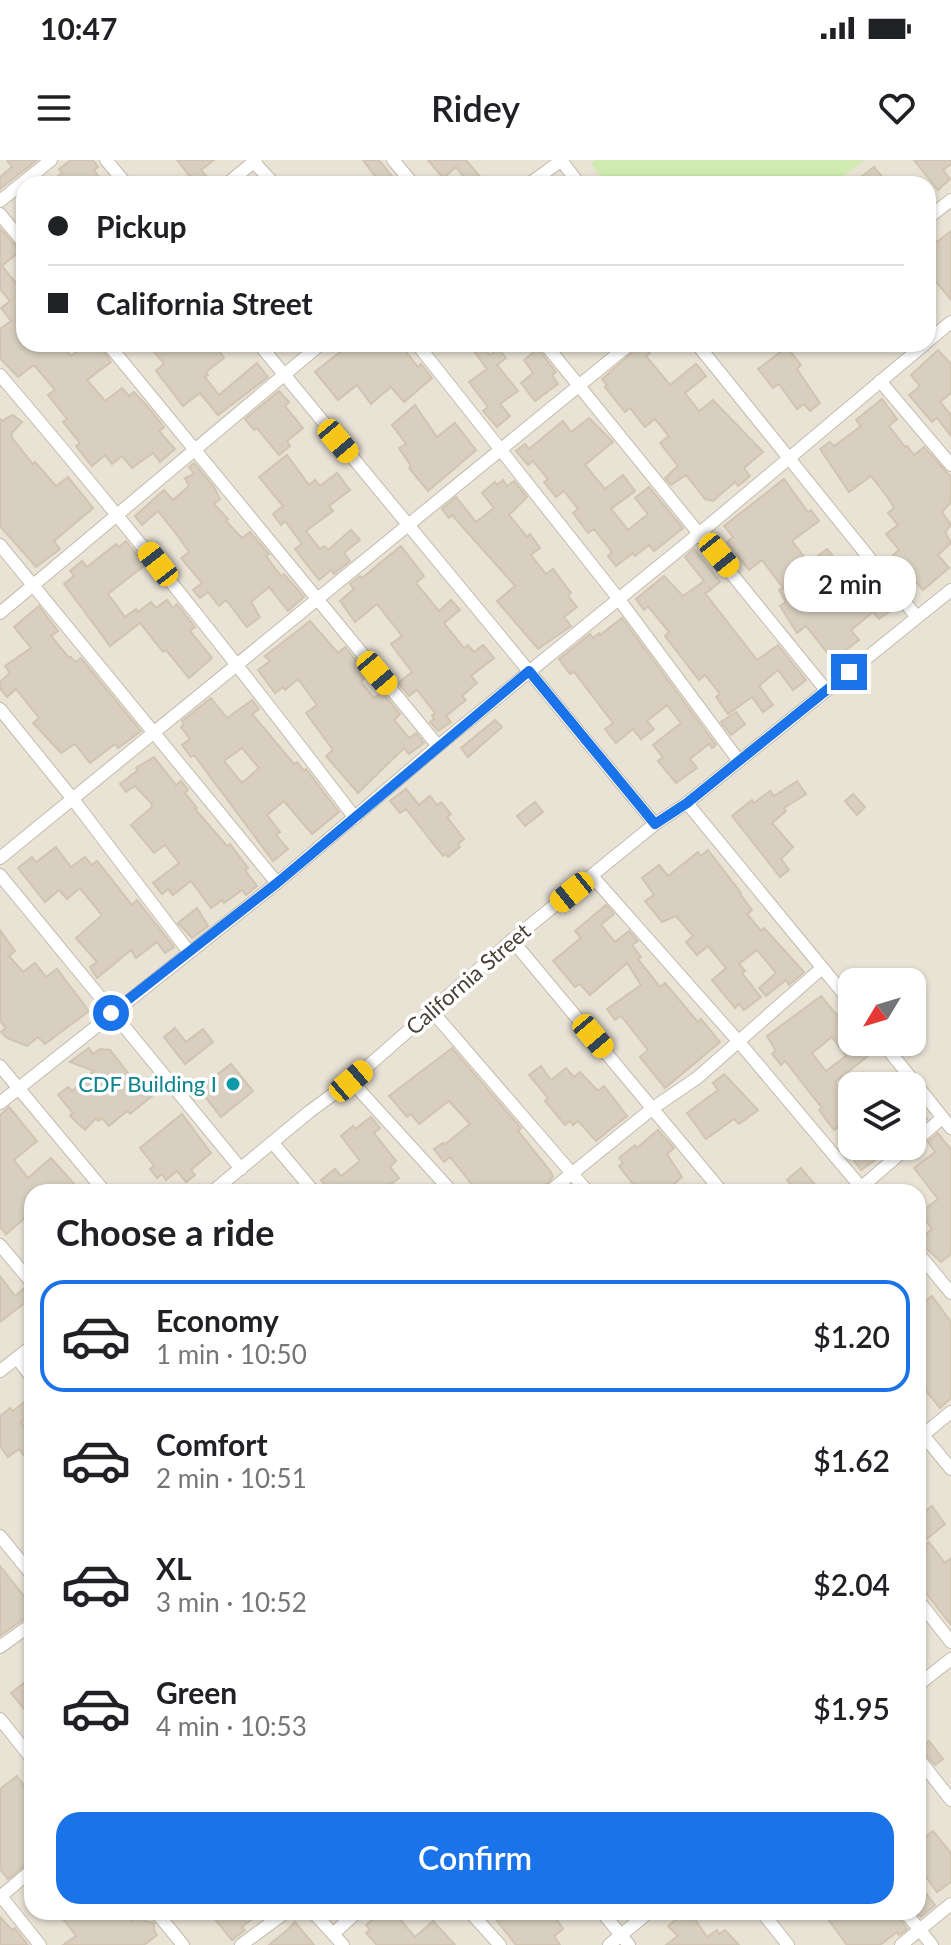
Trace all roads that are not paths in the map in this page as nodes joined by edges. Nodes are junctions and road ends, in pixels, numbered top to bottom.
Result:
1 (51, 160) edge
2 (106, 160) edge
3 (393, 160) edge
4 (561, 160) edge
5 (254, 161) edge
6 (31, 176) edge
7 (119, 176) edge
8 (236, 176) edge
9 (406, 176) edge
10 (540, 176) edge
11 (16, 188) edge
12 (0, 201) edge
13 (0, 214) edge
14 (16, 233) edge
15 (115, 352) edge
16 (266, 352) edge
17 (312, 352) edge
18 (423, 352) edge
19 (552, 352) edge
20 (620, 352) edge
21 (703, 352) edge
22 (915, 352) edge
23 (0, 375) edge
24 (285, 375) junction
25 (880, 381) junction
26 (580, 385) junction
27 (196, 449) junction
28 (501, 449) junction
29 (788, 460) junction
30 (951, 465) edge
31 (118, 514) junction
32 (408, 525) junction
33 (701, 532) junction
34 (0, 545) edge
35 (34, 584) junction
36 (951, 590) edge
37 (618, 598) junction
38 (316, 600) junction
39 (0, 613) edge
40 (916, 616) junction
41 (238, 664) junction
42 (529, 671) junction
43 (826, 690) junction
44 (0, 709) edge
45 (153, 732) junction
46 (438, 746) junction
47 (739, 761) junction
48 (72, 798) junction
49 (687, 803) junction
50 (355, 818) junction
51 (655, 824) junction
52 (0, 858) edge
53 (0, 875) edge
54 (592, 876) junction
55 (277, 883) junction
56 (512, 940) junction
57 (189, 952) junction
58 (822, 968) junction
59 (838, 987) edge
60 (431, 1010) junction
61 (111, 1013) junction
62 (739, 1042) junction
63 (893, 1056) edge
64 (0, 1066) edge
65 (351, 1081) junction
66 (18, 1087) junction
67 (0, 1103) edge
68 (653, 1108) junction
69 (947, 1123) edge
70 (926, 1136) edge
71 (273, 1143) junction
72 (894, 1160) edge
73 (241, 1169) junction
74 (572, 1174) junction
75 (98, 1184) edge
76 (222, 1184) edge
77 (307, 1184) edge
78 (445, 1184) edge
79 (559, 1184) edge
80 (581, 1184) edge
81 (715, 1184) edge
82 (855, 1184) edge
83 (867, 1184) edge
84 (0, 1245) edge
85 (926, 1263) edge
86 (24, 1274) edge
87 (951, 1293) edge
88 (24, 1352) edge
89 (17, 1358) junction
90 (24, 1367) edge
91 (0, 1371) edge
92 (951, 1412) edge
93 (926, 1430) edge
94 (926, 1441) edge
95 (951, 1469) edge
96 (0, 1536) edge
97 (24, 1565) edge
98 (926, 1610) edge
99 (24, 1630) edge
100 (951, 1642) edge
101 (0, 1647) edge
102 (951, 1659) edge
103 (926, 1679) edge
104 (0, 1719) edge
105 (24, 1749) edge
106 (926, 1768) edge
107 (951, 1800) edge
108 (24, 1876) edge
109 (0, 1896) edge
110 (951, 1904) edge
111 (163, 1920) edge
112 (275, 1920) edge
113 (320, 1920) edge
114 (348, 1920) edge
115 (477, 1920) edge
116 (609, 1920) edge
117 (642, 1920) edge
118 (768, 1920) edge
119 (911, 1920) edge
120 (919, 1930) junction
121 (333, 1934) junction
122 (625, 1940) edge
123 (40, 1945) edge
124 (183, 1945) edge
125 (241, 1945) edge
126 (343, 1945) edge
127 (500, 1945) edge
128 (609, 1945) edge
129 (788, 1945) edge
130 (901, 1945) edge
131 (932, 1945) edge

1 - 6 street
2 - 7 street
3 - 9 street
4 - 10 street
5 - 8 street
11 - 12 street
13 - 14 street
15 - 27 street
16 - 24 street
17 - 24 street
18 - 28 street
19 - 26 street
20 - 26 street
21 - 29 street
22 - 25 street
23 - 31 street
24 - 27 street
24 - 32 street
25 - 29 street
25 - 30 street
26 - 28 street
26 - 33 street
27 - 31 street
27 - 38 street
28 - 32 street
28 - 37 street
29 - 33 street
29 - 40 street
31 - 35 street
31 - 41 street
32 - 38 street
32 - 42 street
33 - 37 street
33 - 43 street
34 - 35 street
35 - 39 street
35 - 45 street
36 - 40 street, California Street
37 - 42 street
37 - 47 street
38 - 41 street
38 - 46 street
40 - 43 street, California Street
41 - 45 street
41 - 50 street
42 - 46 street
42 - 51 street
43 - 47 street, California Street
44 - 48 street
45 - 48 street
45 - 55 street
46 - 50 street
47 - 49 street, California Street
48 - 52 street
48 - 57 street
49 - 51 street, California Street
49 - 58 street
50 - 55 street
51 - 54 street, California Street
53 - 61 street
54 - 56 street, California Street
54 - 62 street
55 - 57 street
56 - 60 street, California Street
56 - 68 street
57 - 61 street
58 - 59 street
58 - 62 street
60 - 65 street, California Street
60 - 74 street
61 - 66 street
61 - 73 street
62 - 68 street
62 - 82 street
63 - 69 street
64 - 66 street
65 - 71 street, California Street
65 - 78 street
66 - 67 street
66 - 75 street
68 - 74 street
68 - 81 street
69 - 70 street
71 - 73 street, California Street
71 - 77 street
72 - 83 street
73 - 76 street, California Street
74 - 79 street
74 - 80 street
84 - 86 street
85 - 87 street
88 - 89 street
89 - 90 street
89 - 91 street
92 - 93 street
94 - 95 street
96 - 97 street
98 - 100 street
99 - 101 street
102 - 103 street
104 - 105 street
106 - 107 street
108 - 109 street
109 - 123 street
110 - 120 street
111 - 124 street
112 - 125 street
113 - 121 street
114 - 121 street
115 - 127 street
116 - 122 street
117 - 122 street
118 - 129 street
119 - 120 street
120 - 130 street
120 - 131 street
121 - 126 street
122 - 128 street

